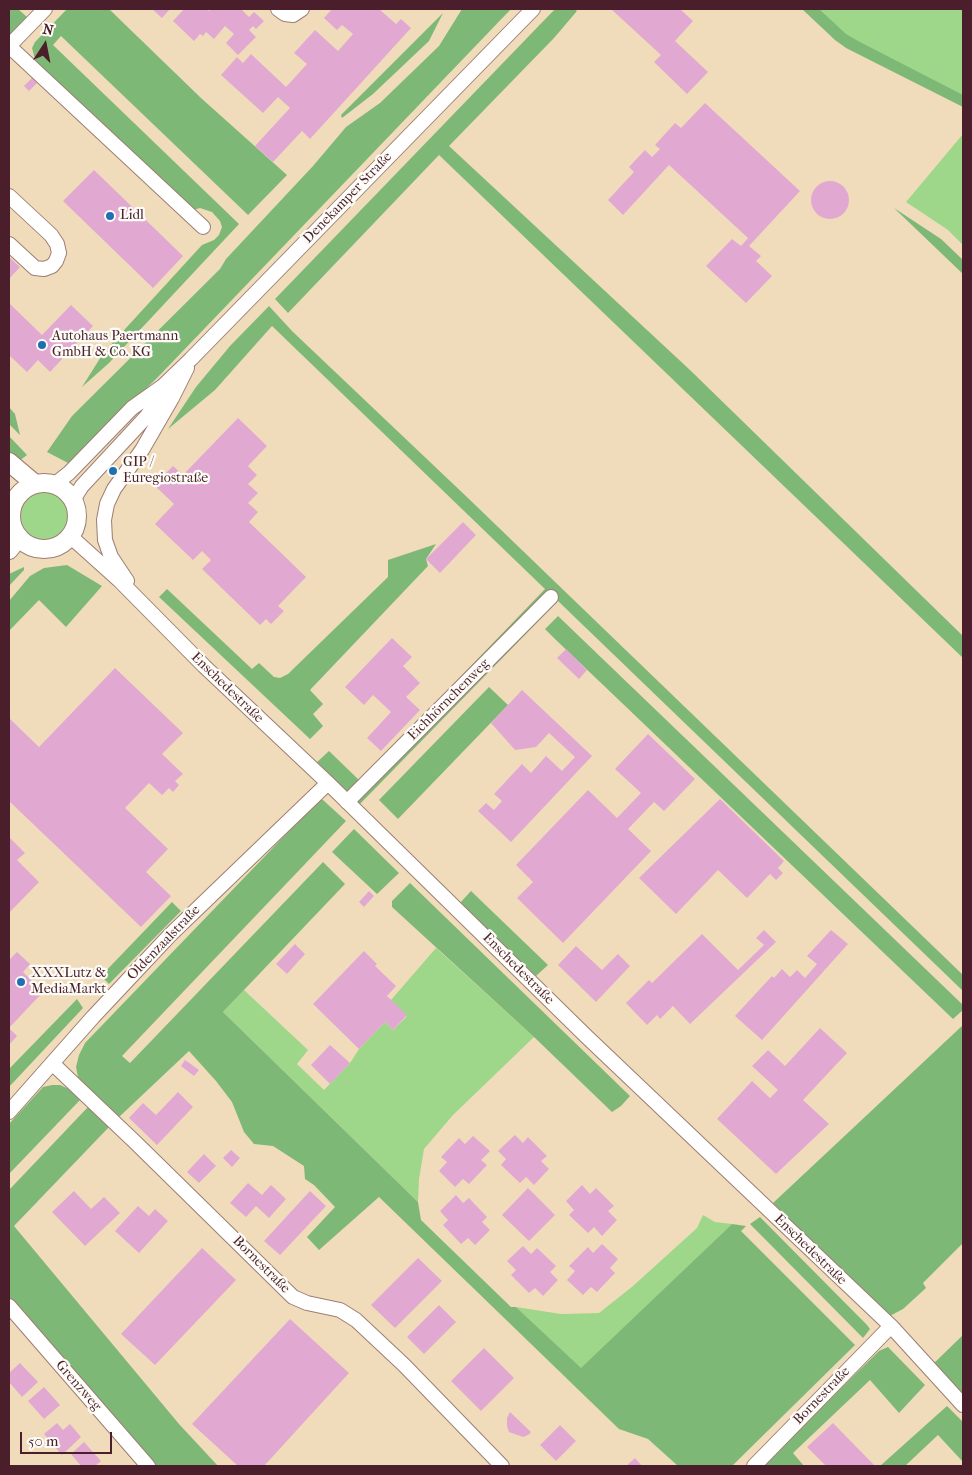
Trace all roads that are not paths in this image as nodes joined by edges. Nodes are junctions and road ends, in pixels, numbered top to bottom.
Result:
1 (45, 9) edge
2 (278, 9) edge
3 (302, 9) edge
4 (533, 9) edge
5 (9, 46) edge
6 (9, 196) edge
7 (203, 227) dead end
8 (9, 244) edge
9 (191, 359) junction
10 (163, 386) junction
11 (9, 462) edge
12 (34, 484) junction
13 (55, 484) junction
14 (12, 492) edge
15 (73, 500) junction
16 (70, 536) junction
17 (14, 544) edge
18 (551, 597) dead end
19 (139, 601) junction
20 (328, 783) junction
21 (347, 802) junction
22 (52, 1063) junction
23 (9, 1112) edge
24 (9, 1306) edge
25 (891, 1326) junction
26 (963, 1405) edge
27 (148, 1466) edge
28 (502, 1466) edge
29 (754, 1466) edge

1 - 5 street
2 - 3 street
4 - 9 street, Denekamper Straße
5 - 7 street
6 - 8 street
9 - 10 street, Denekamper Straße
9 - 19 street
10 - 13 street, Denekamper Straße
10 - 15 street, Denekamper Straße
11 - 12 main road
12 - 13 main road
12 - 14 main road
13 - 15 main road
14 - 17 main road
15 - 16 main road
16 - 17 main road
16 - 19 street, Enschedestraße
18 - 21 street, Eichhörnchenweg
19 - 20 street, Enschedestraße
20 - 21 street, Enschedestraße
20 - 22 street, Oldenzaalstraße
21 - 25 street, Enschedestraße
22 - 23 street, Oldenzaalstraße
22 - 28 street, Bornestraße
24 - 27 street, Grenzweg
25 - 26 street, Enschedestraße
25 - 29 street, Bornestraße

